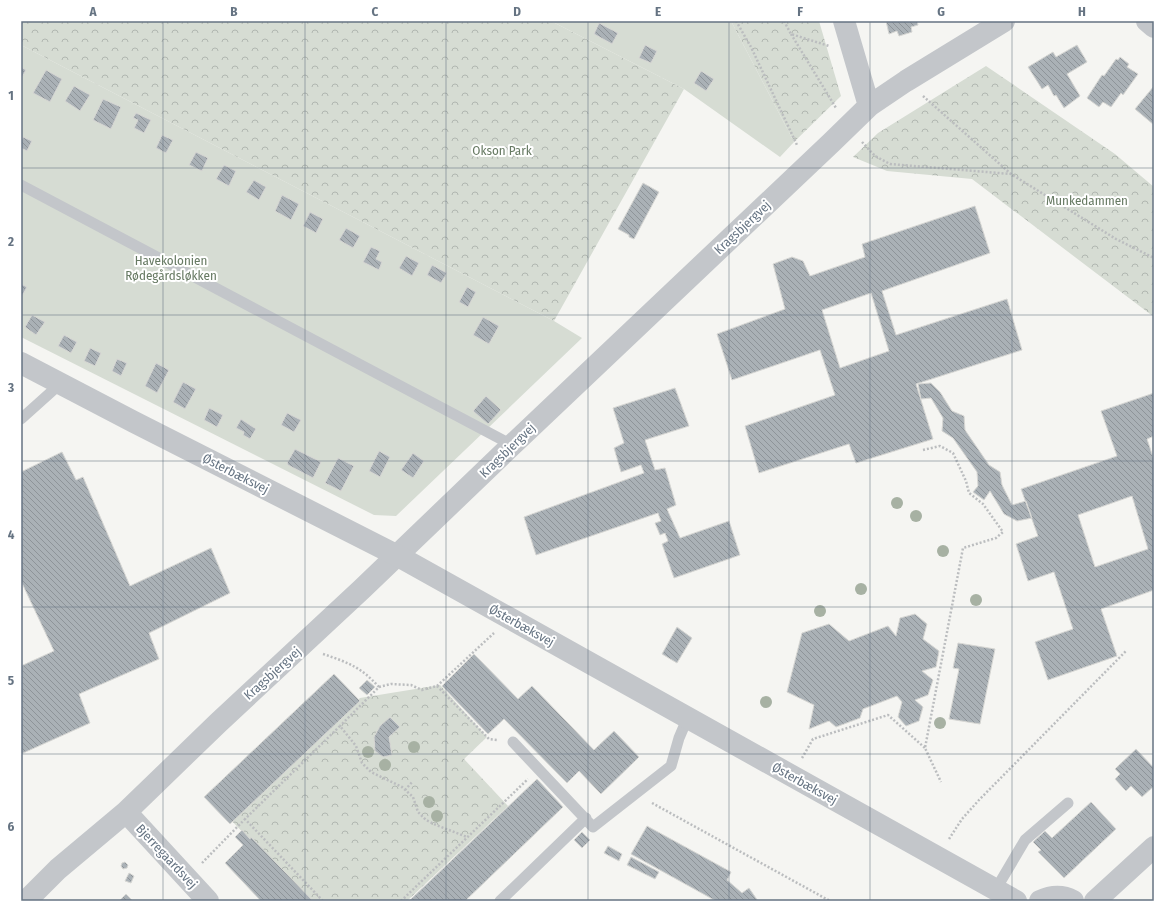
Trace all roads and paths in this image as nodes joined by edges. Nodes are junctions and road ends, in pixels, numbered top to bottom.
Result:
1 (736, 21) edge
2 (784, 21) edge
3 (844, 21) edge
4 (1004, 21) edge
5 (1147, 21) edge
6 (1154, 27) edge
7 (791, 34) junction
8 (854, 55) junction
9 (906, 81) junction
10 (869, 106) junction
11 (848, 128) junction
12 (807, 166) junction
13 (1011, 174) junction
14 (21, 185) edge
15 (1154, 258) edge
16 (21, 363) edge
17 (60, 384) junction
18 (21, 419) edge
19 (512, 445) junction
20 (924, 450) dead end
21 (398, 556) junction
22 (509, 618) junction
23 (301, 647) junction
24 (1126, 651) dead end
25 (437, 686) junction
26 (379, 687) junction
27 (688, 717) junction
28 (340, 726) junction
29 (513, 742) joint
30 (925, 748) junction
31 (539, 768) junction
32 (793, 776) junction
33 (413, 781) dead end
34 (941, 782) dead end
35 (405, 790) junction
36 (636, 794) junction
37 (1068, 803) dead end
38 (126, 812) junction
39 (586, 818) junction
40 (245, 819) junction
41 (467, 837) junction
42 (1154, 847) edge
43 (937, 856) junction
44 (187, 878) junction
45 (996, 889) junction
46 (26, 901) edge
47 (208, 901) edge
48 (323, 901) edge
49 (401, 901) edge
50 (500, 901) edge
51 (830, 901) edge
52 (1016, 901) edge
53 (1040, 901) edge
54 (1073, 901) edge
55 (1095, 901) edge

1 - 12 path
2 - 7 path
3 - 8 street
4 - 9 street, Kragsbjergvej
5 - 6 street
7 - 8 path
7 - 11 path
8 - 10 street
9 - 10 street, Kragsbjergvej
9 - 13 path
10 - 11 street, Kragsbjergvej
11 - 12 street, Kragsbjergvej
11 - 13 path
12 - 19 street, Kragsbjergvej
13 - 15 path
14 - 19 lane
16 - 17 street, Østerbæksvej
17 - 18 lane
17 - 21 street, Østerbæksvej
19 - 21 street, Kragsbjergvej
20 - 30 path
21 - 22 street, Østerbæksvej
21 - 23 street, Kragsbjergvej
22 - 25 path
22 - 27 street, Østerbæksvej
23 - 26 path
23 - 38 street, Kragsbjergvej
24 - 43 path
25 - 26 path
25 - 29 path
26 - 28 path
27 - 32 street, Østerbæksvej
27 - 36 lane
28 - 35 path
28 - 40 path
29 - 31 lane
30 - 32 path
30 - 34 path
31 - 39 lane
31 - 41 path
32 - 43 street, Østerbæksvej
33 - 35 path
35 - 41 path
36 - 39 lane
36 - 51 path
37 - 45 lane
38 - 44 street, Bjerregaardsvej
38 - 46 street, Kragsbjergvej
39 - 50 lane
40 - 44 path
40 - 48 path
41 - 49 path
42 - 55 street
43 - 45 street, Østerbæksvej
44 - 47 street, Bjerregaardsvej
45 - 52 street, Østerbæksvej
53 - 54 street

